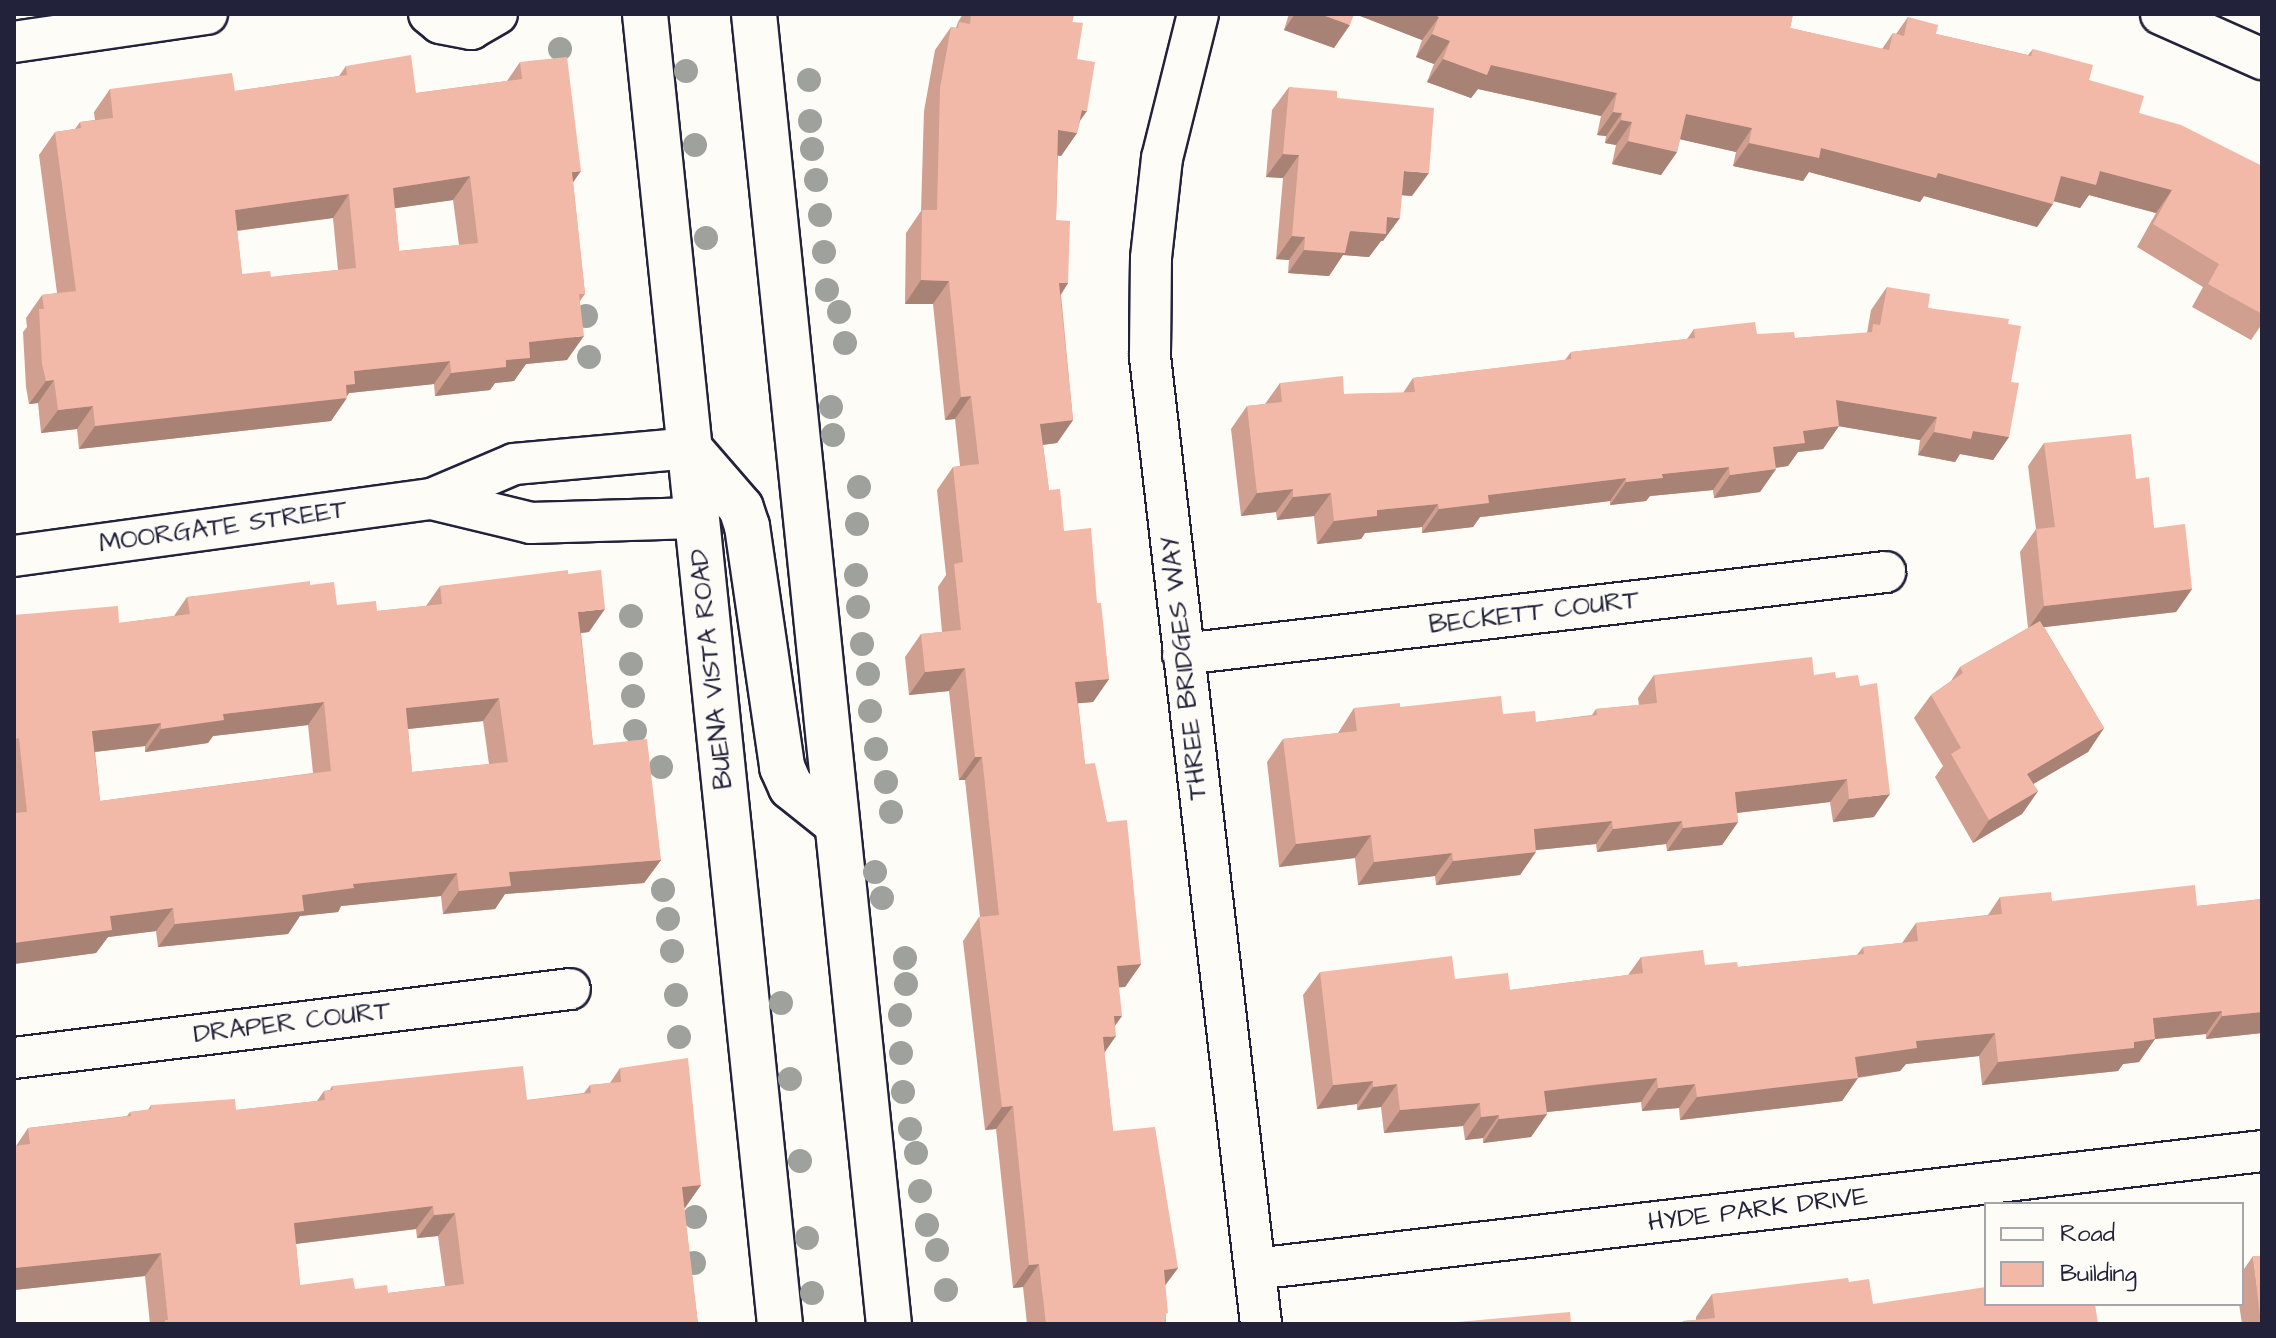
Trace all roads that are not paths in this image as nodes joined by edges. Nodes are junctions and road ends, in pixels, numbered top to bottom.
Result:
1 (15, 14) edge
2 (207, 14) edge
3 (429, 14) edge
4 (497, 14) edge
5 (645, 14) edge
6 (754, 14) edge
7 (1198, 14) edge
8 (2161, 14) edge
9 (14, 25) edge
10 (14, 42) edge
11 (2262, 59) edge
12 (689, 448) junction
13 (561, 460) junction
14 (432, 499) junction
15 (696, 518) junction
16 (566, 521) junction
17 (14, 556) edge
18 (1885, 572) dead end
19 (1183, 654) junction
20 (837, 824) junction
21 (570, 989) dead end
22 (14, 1058) edge
23 (2262, 1151) edge
24 (1255, 1269) junction
25 (780, 1324) edge
26 (889, 1324) edge
27 (1261, 1324) edge

1 - 9 street
2 - 10 street
3 - 4 street
5 - 12 main road, BUENA VISTA ROAD
6 - 20 main road
7 - 19 street, THREE BRIDGES WAY
8 - 11 street
12 - 13 street, MOORGATE STREET
12 - 15 main road, BUENA VISTA ROAD
12 - 20 main road
13 - 14 street, MOORGATE STREET
13 - 16 street
14 - 16 street, MOORGATE STREET
14 - 17 street, MOORGATE STREET
15 - 16 street, MOORGATE STREET
15 - 25 main road, BUENA VISTA ROAD
18 - 19 street, BECKETT COURT
19 - 24 street, THREE BRIDGES WAY
20 - 26 main road
21 - 22 street, DRAPER COURT
23 - 24 street, HYDE PARK DRIVE
24 - 27 street, THREE BRIDGES WAY

